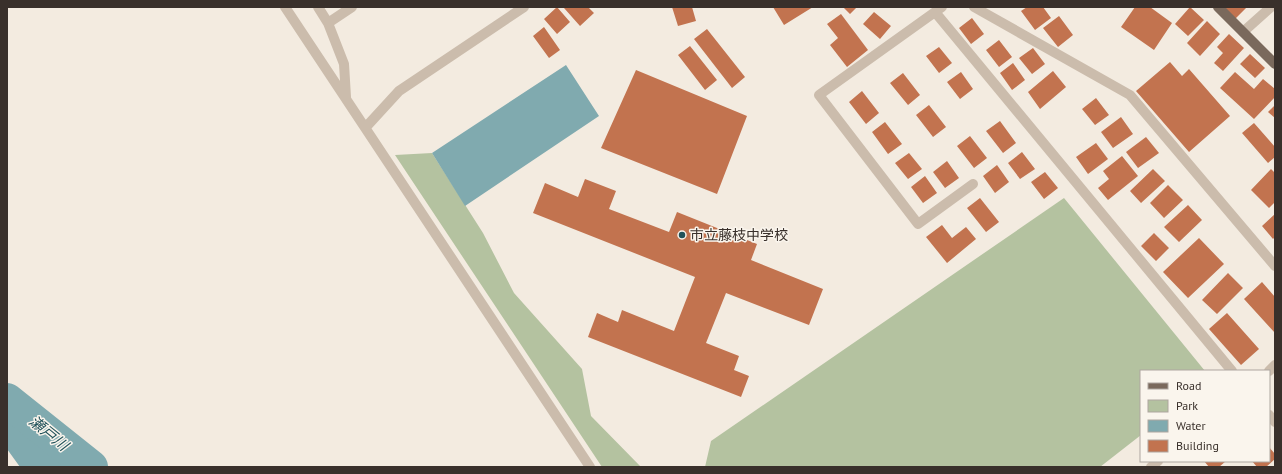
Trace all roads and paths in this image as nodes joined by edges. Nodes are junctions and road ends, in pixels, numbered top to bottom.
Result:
1 (285, 7) edge
2 (318, 7) edge
3 (352, 7) edge
4 (974, 7) edge
5 (1218, 7) edge
6 (1271, 7) edge
7 (519, 8) edge
8 (938, 10) edge
9 (328, 23) junction
10 (1243, 32) junction
11 (1275, 64) edge
12 (346, 98) junction
13 (366, 127) junction
14 (973, 184) dead end
15 (1275, 266) edge
16 (1231, 370) edge
17 (590, 467) edge

1 - 12 street
2 - 9 street
3 - 9 street
4 - 15 street
5 - 10 main road
6 - 10 street
7 - 13 street
8 - 14 street
8 - 16 street
9 - 12 street
10 - 11 main road
12 - 13 street
13 - 17 street

